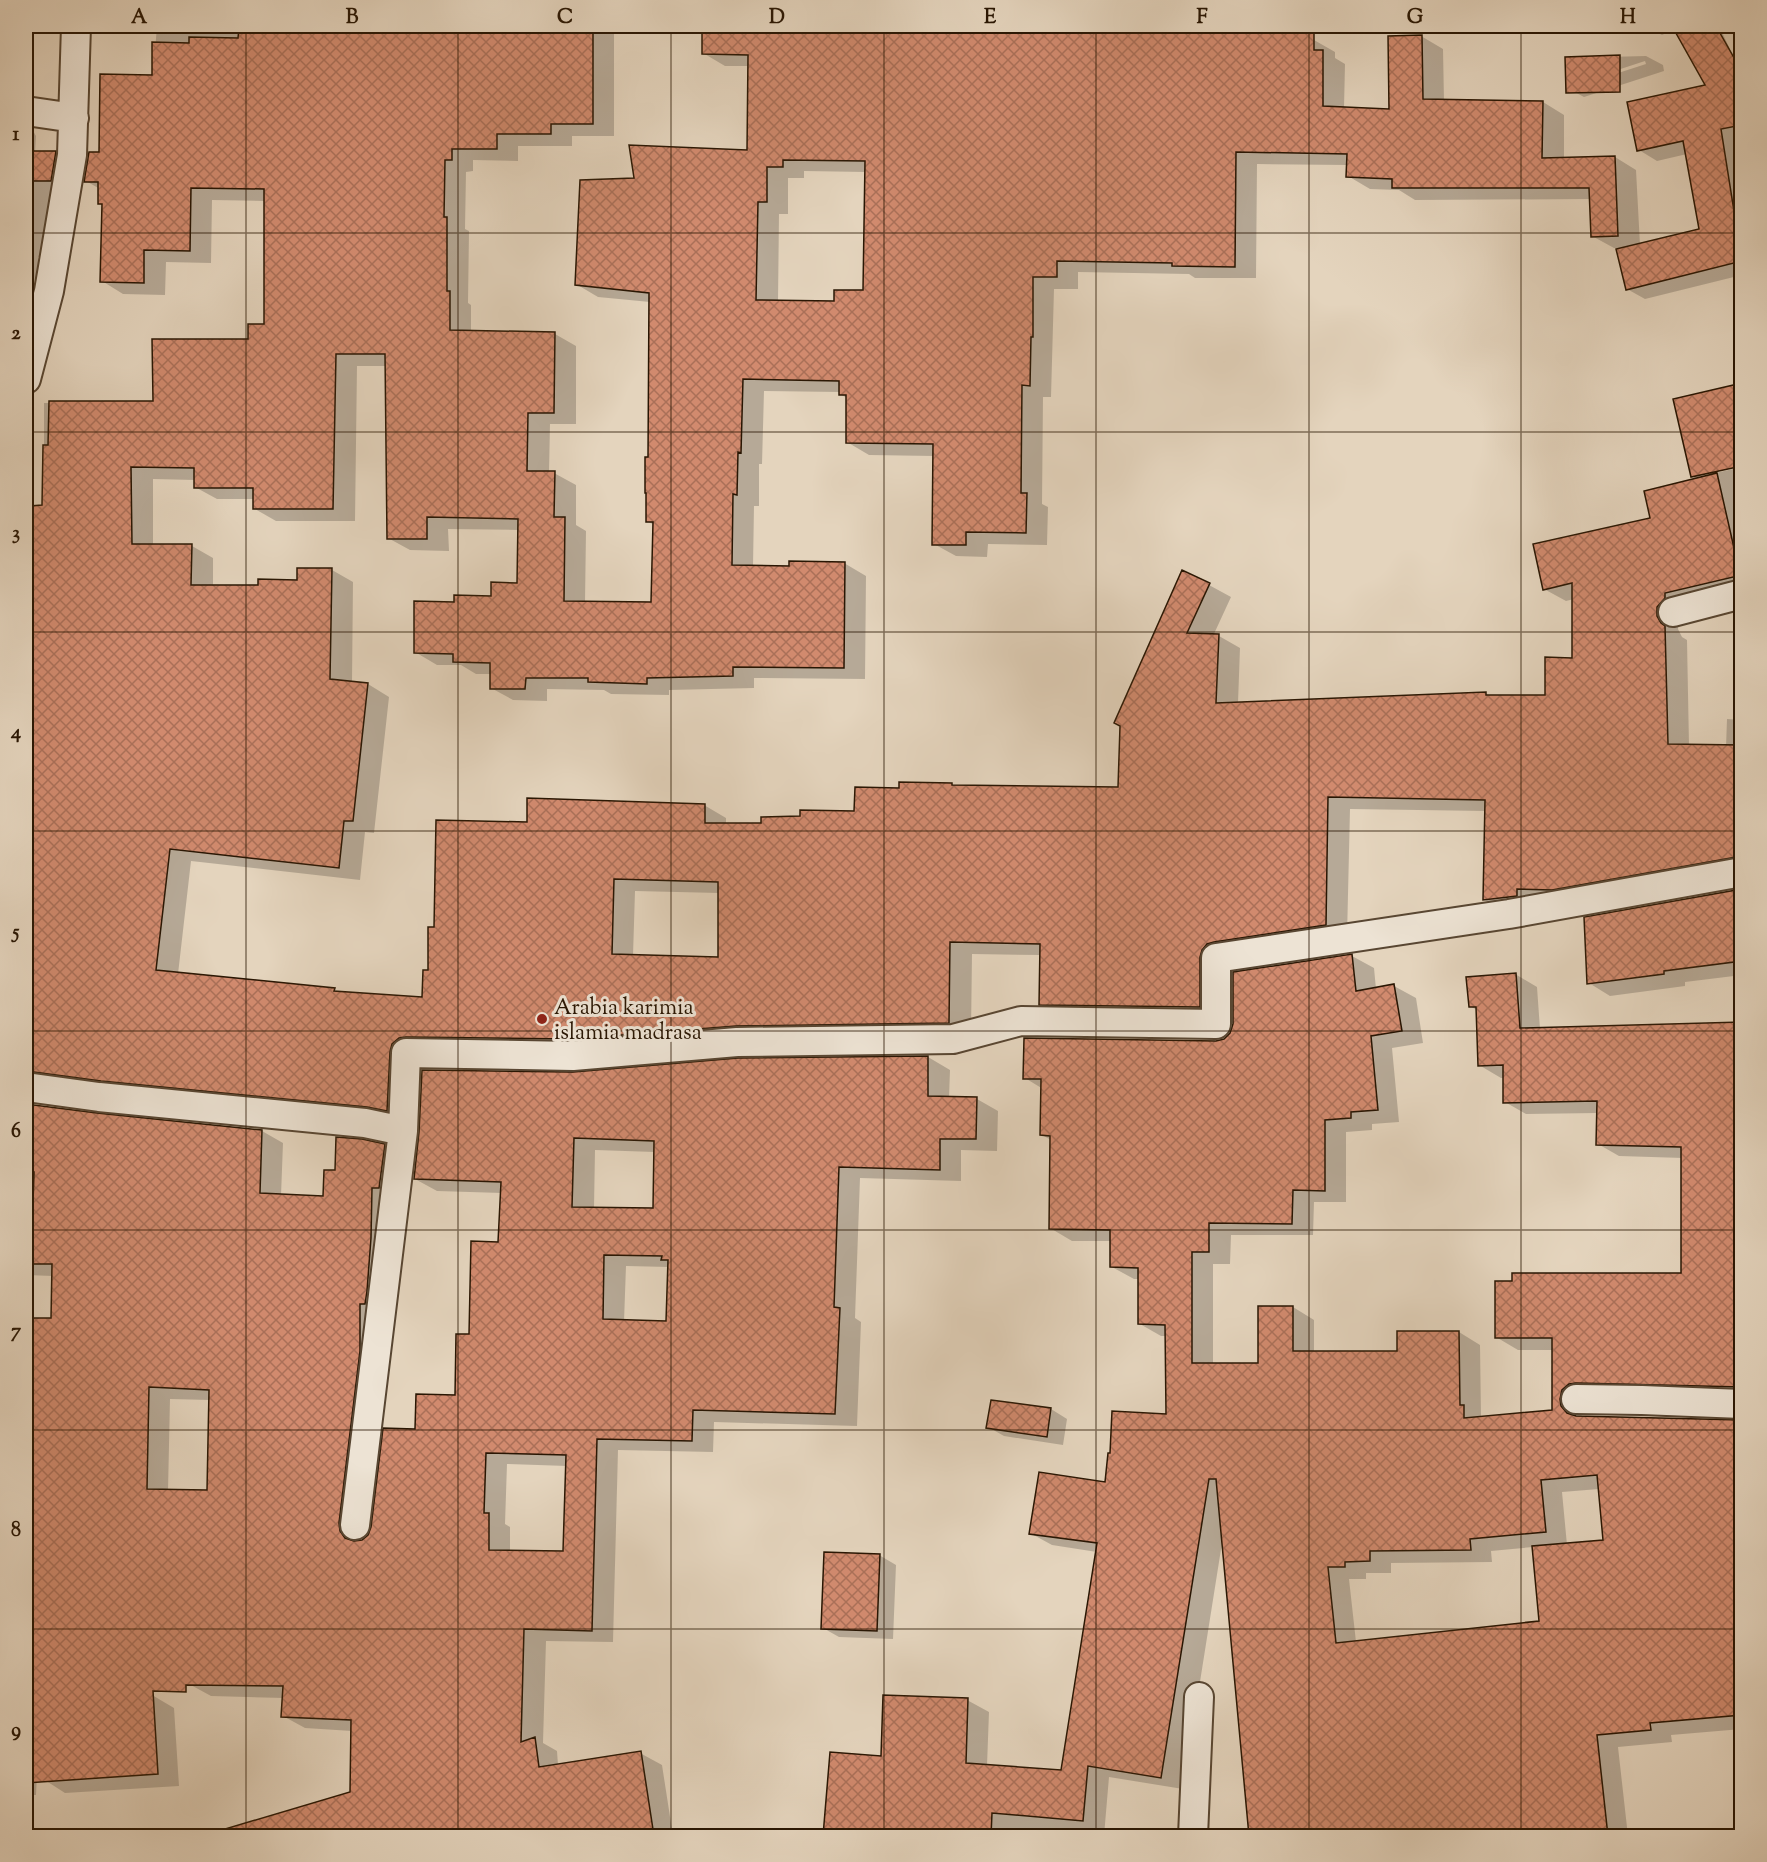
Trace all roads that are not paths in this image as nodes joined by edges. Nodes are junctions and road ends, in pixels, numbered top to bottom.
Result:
1 (76, 26) edge
2 (26, 111) edge
3 (74, 118) junction
4 (26, 379) edge
5 (1742, 594) edge
6 (1673, 612) dead end
7 (1742, 872) edge
8 (26, 1087) edge
9 (403, 1131) junction
10 (1576, 1399) dead end
11 (1742, 1404) edge
12 (355, 1525) dead end
13 (1199, 1697) dead end
14 (1193, 1836) edge

1 - 3 street
2 - 3 street
3 - 4 street
5 - 6 street
7 - 9 street
8 - 9 street
9 - 12 street
10 - 11 street
13 - 14 street

